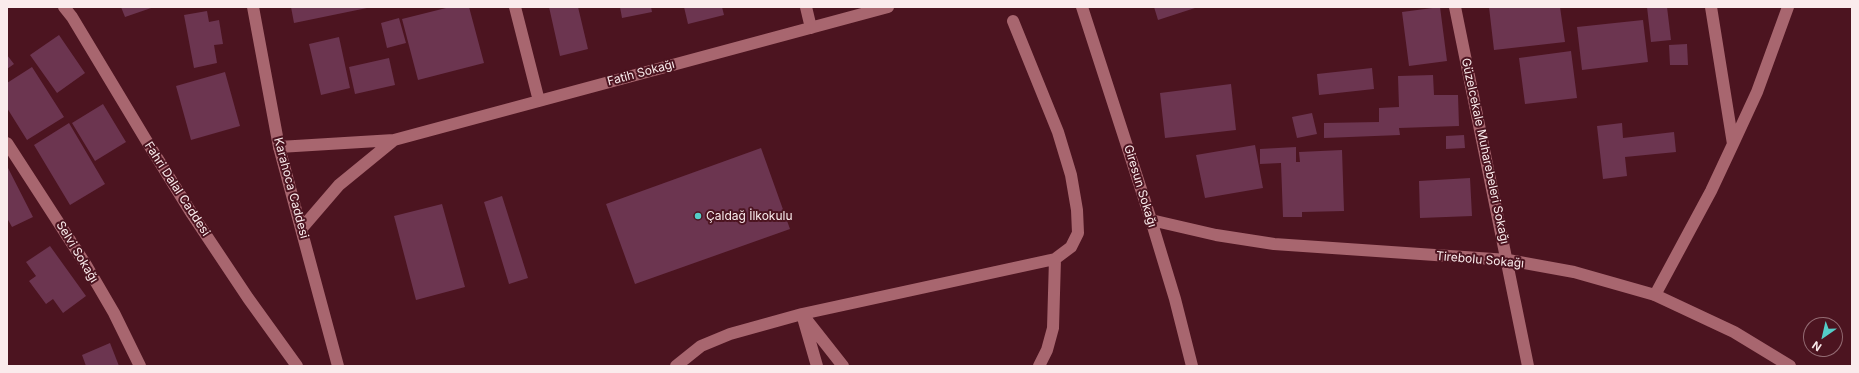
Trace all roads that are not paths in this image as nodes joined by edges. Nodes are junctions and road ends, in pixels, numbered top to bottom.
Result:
1 (64, 7) edge
2 (254, 7) edge
3 (515, 7) edge
4 (806, 7) edge
5 (888, 7) edge
6 (1082, 7) edge
7 (1455, 7) edge
8 (1711, 7) edge
9 (1788, 7) edge
10 (1013, 21) dead end
11 (811, 28) junction
12 (539, 101) junction
13 (394, 140) junction
14 (7, 143) edge
15 (1733, 144) junction
16 (279, 147) junction
17 (1151, 220) junction
18 (302, 228) junction
19 (1055, 259) junction
20 (1508, 260) junction
21 (1655, 295) junction
22 (802, 314) junction
23 (140, 366) edge
24 (297, 366) edge
25 (338, 366) edge
26 (676, 366) edge
27 (817, 366) edge
28 (844, 366) edge
29 (1039, 366) edge
30 (1192, 366) edge
31 (1528, 366) edge
32 (1790, 366) edge

1 - 24 street, Fahri Dalal Caddesi
2 - 16 street, Karahoca Caddesi
3 - 12 street
4 - 11 street
5 - 11 street, Fatih Sokağı
6 - 17 street, Giresun Sokağı
7 - 20 street, Güzelcekale Muharebeleri Sokağı
8 - 15 street
9 - 15 street
10 - 19 street
11 - 12 street, Fatih Sokağı
12 - 13 street, Fatih Sokağı
13 - 16 street, Fatih Sokağı
13 - 18 street, Fatih Sokağı
14 - 23 street, Selvi Sokağı
15 - 21 street
16 - 18 street, Karahoca Caddesi
17 - 20 street, Tirebolu Sokağı
17 - 30 street, Giresun Sokağı
18 - 25 street, Karahoca Caddesi
19 - 22 street
19 - 29 street
20 - 21 street, Tirebolu Sokağı
20 - 31 street, Güzelcekale Muharebeleri Sokağı
21 - 32 street, Tirebolu Sokağı
22 - 26 street
22 - 27 street
22 - 28 street

